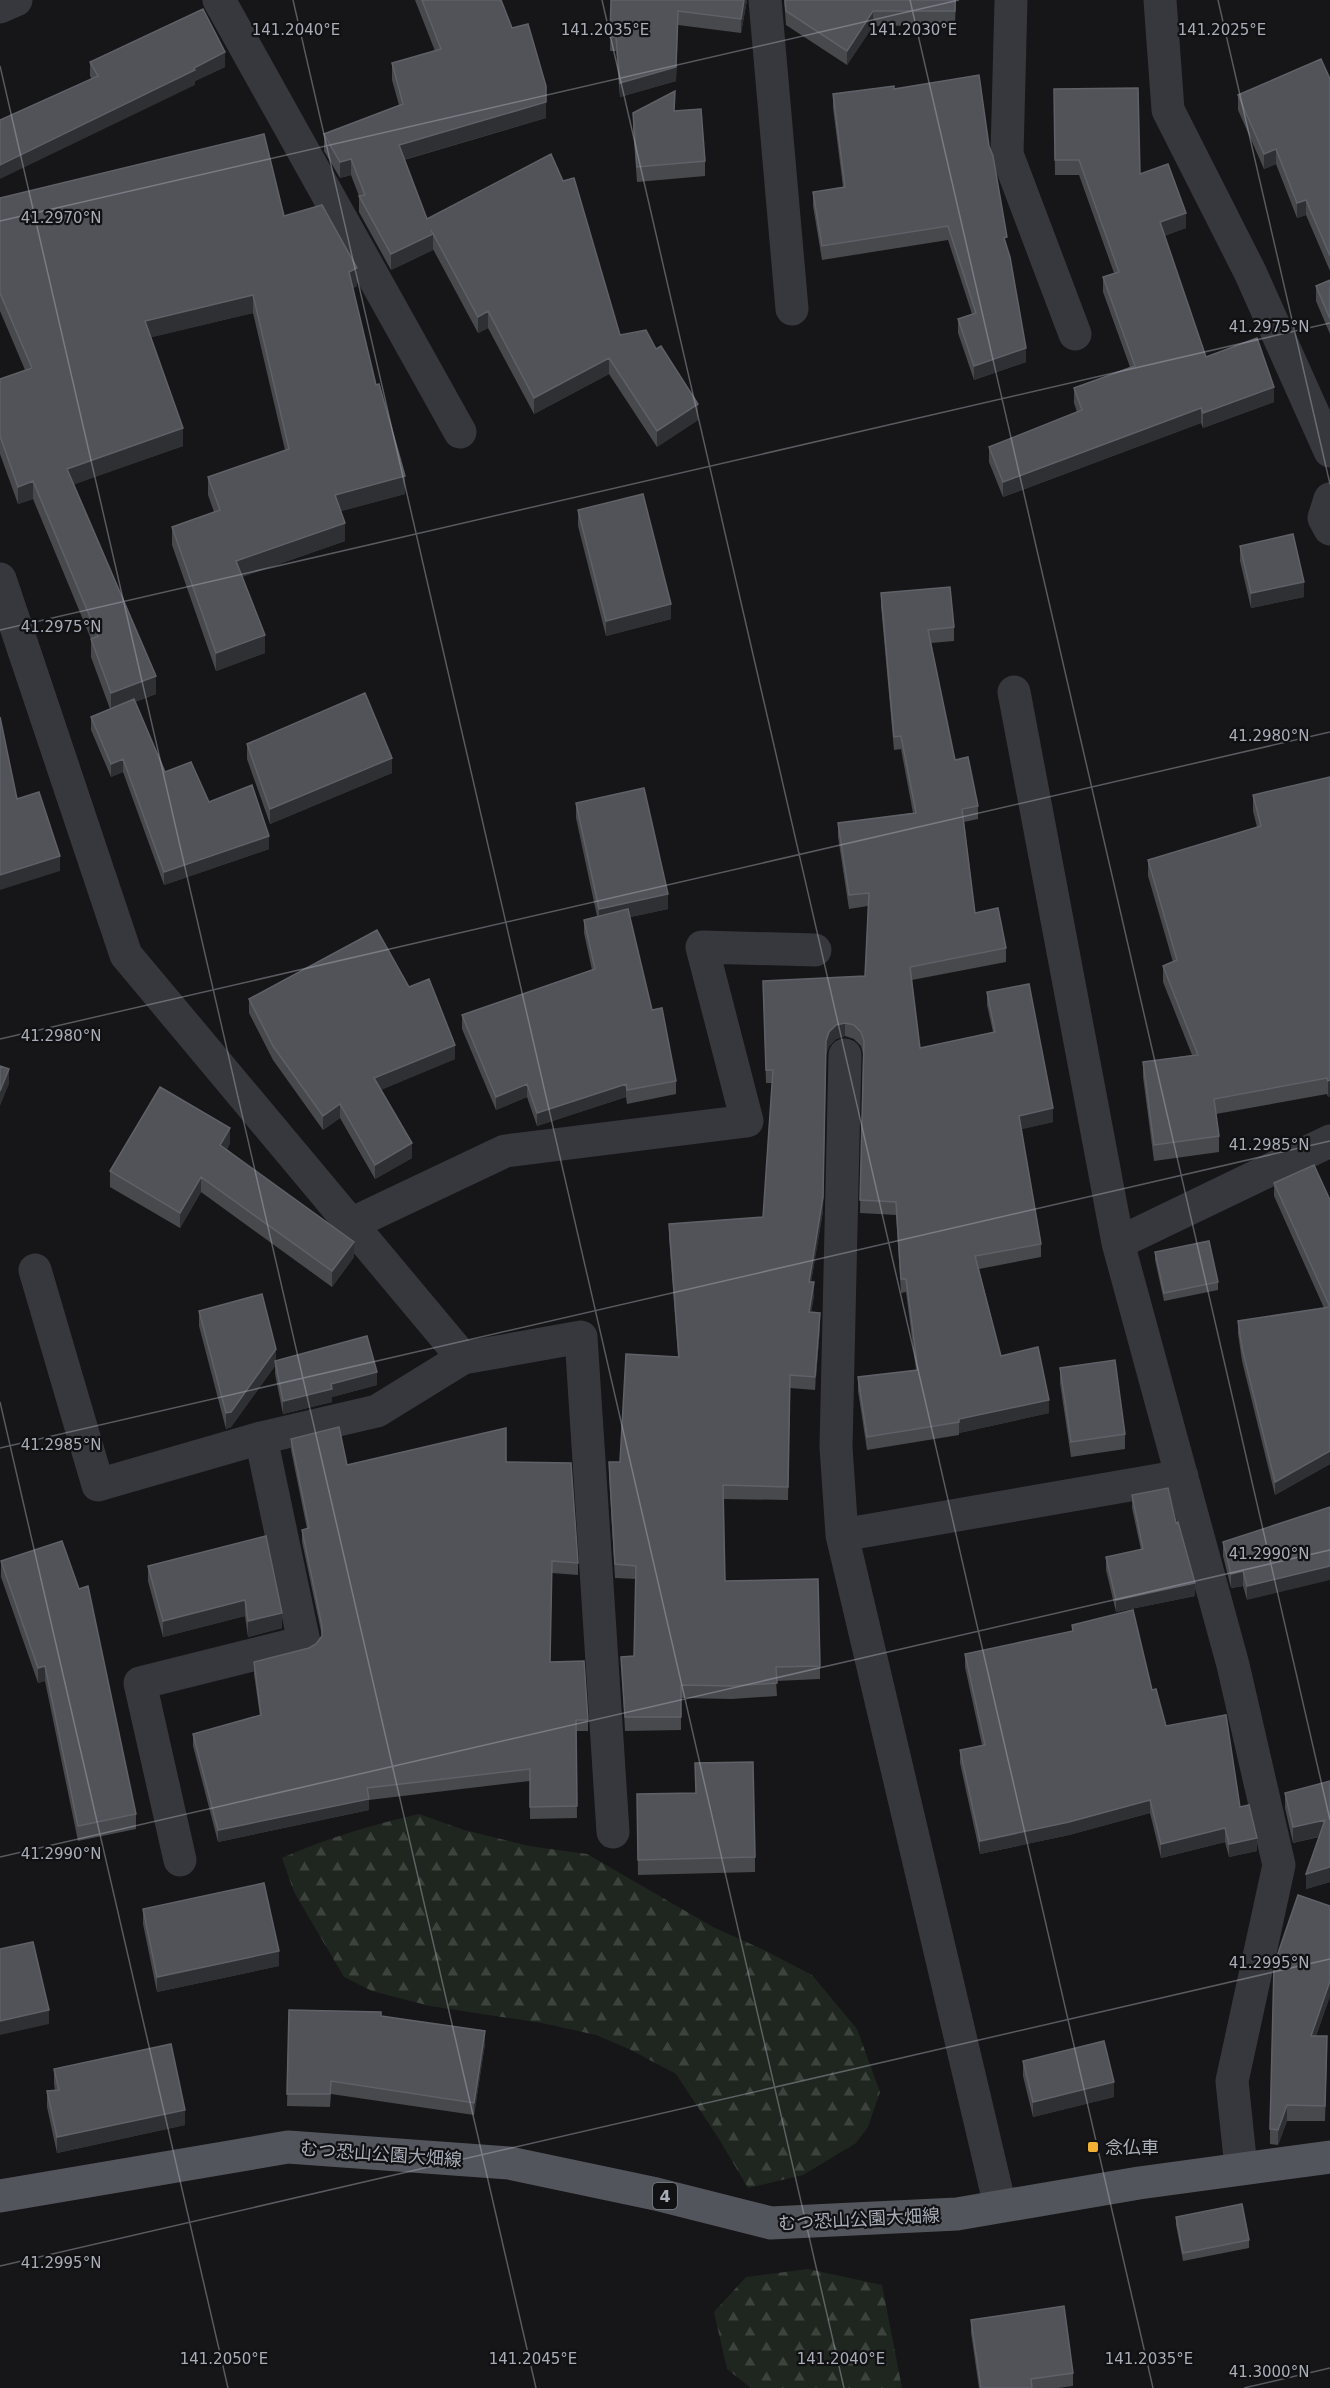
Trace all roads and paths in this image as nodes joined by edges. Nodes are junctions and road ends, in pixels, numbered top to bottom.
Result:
1 (16, 0) edge
2 (219, 0) edge
3 (765, 0) edge
4 (1011, 0) edge
5 (1160, 0) edge
6 (0, 7) edge
7 (792, 309) dead end
8 (1075, 334) dead end
9 (460, 432) dead end
10 (1330, 451) edge
11 (1330, 499) edge
12 (1330, 529) edge
13 (0, 579) edge
14 (1014, 692) dead end
15 (815, 950) dead end
16 (845, 1055) dead end
17 (1330, 1141) edge
18 (351, 1224) junction
19 (1118, 1243) junction
20 (35, 1270) dead end
21 (463, 1358) junction
22 (261, 1438) junction
23 (1182, 1476) junction
24 (842, 1534) junction
25 (613, 1832) dead end
26 (180, 1860) dead end
27 (1330, 2157) edge
28 (1241, 2168) junction
29 (0, 2196) edge
30 (1000, 2206) junction

1 - 6 street
2 - 9 street
3 - 7 street
4 - 8 street
5 - 10 street
11 - 12 street
13 - 18 street
14 - 19 street
15 - 18 street
16 - 24 street
17 - 19 street
18 - 21 street
19 - 23 street
20 - 22 street
21 - 22 street
21 - 25 street
22 - 26 street
23 - 24 street
23 - 28 street
24 - 30 street
27 - 28 main road, むつ恐山公園大畑線 / 4
28 - 30 main road, むつ恐山公園大畑線 / 4
29 - 30 main road, むつ恐山公園大畑線 / 4

